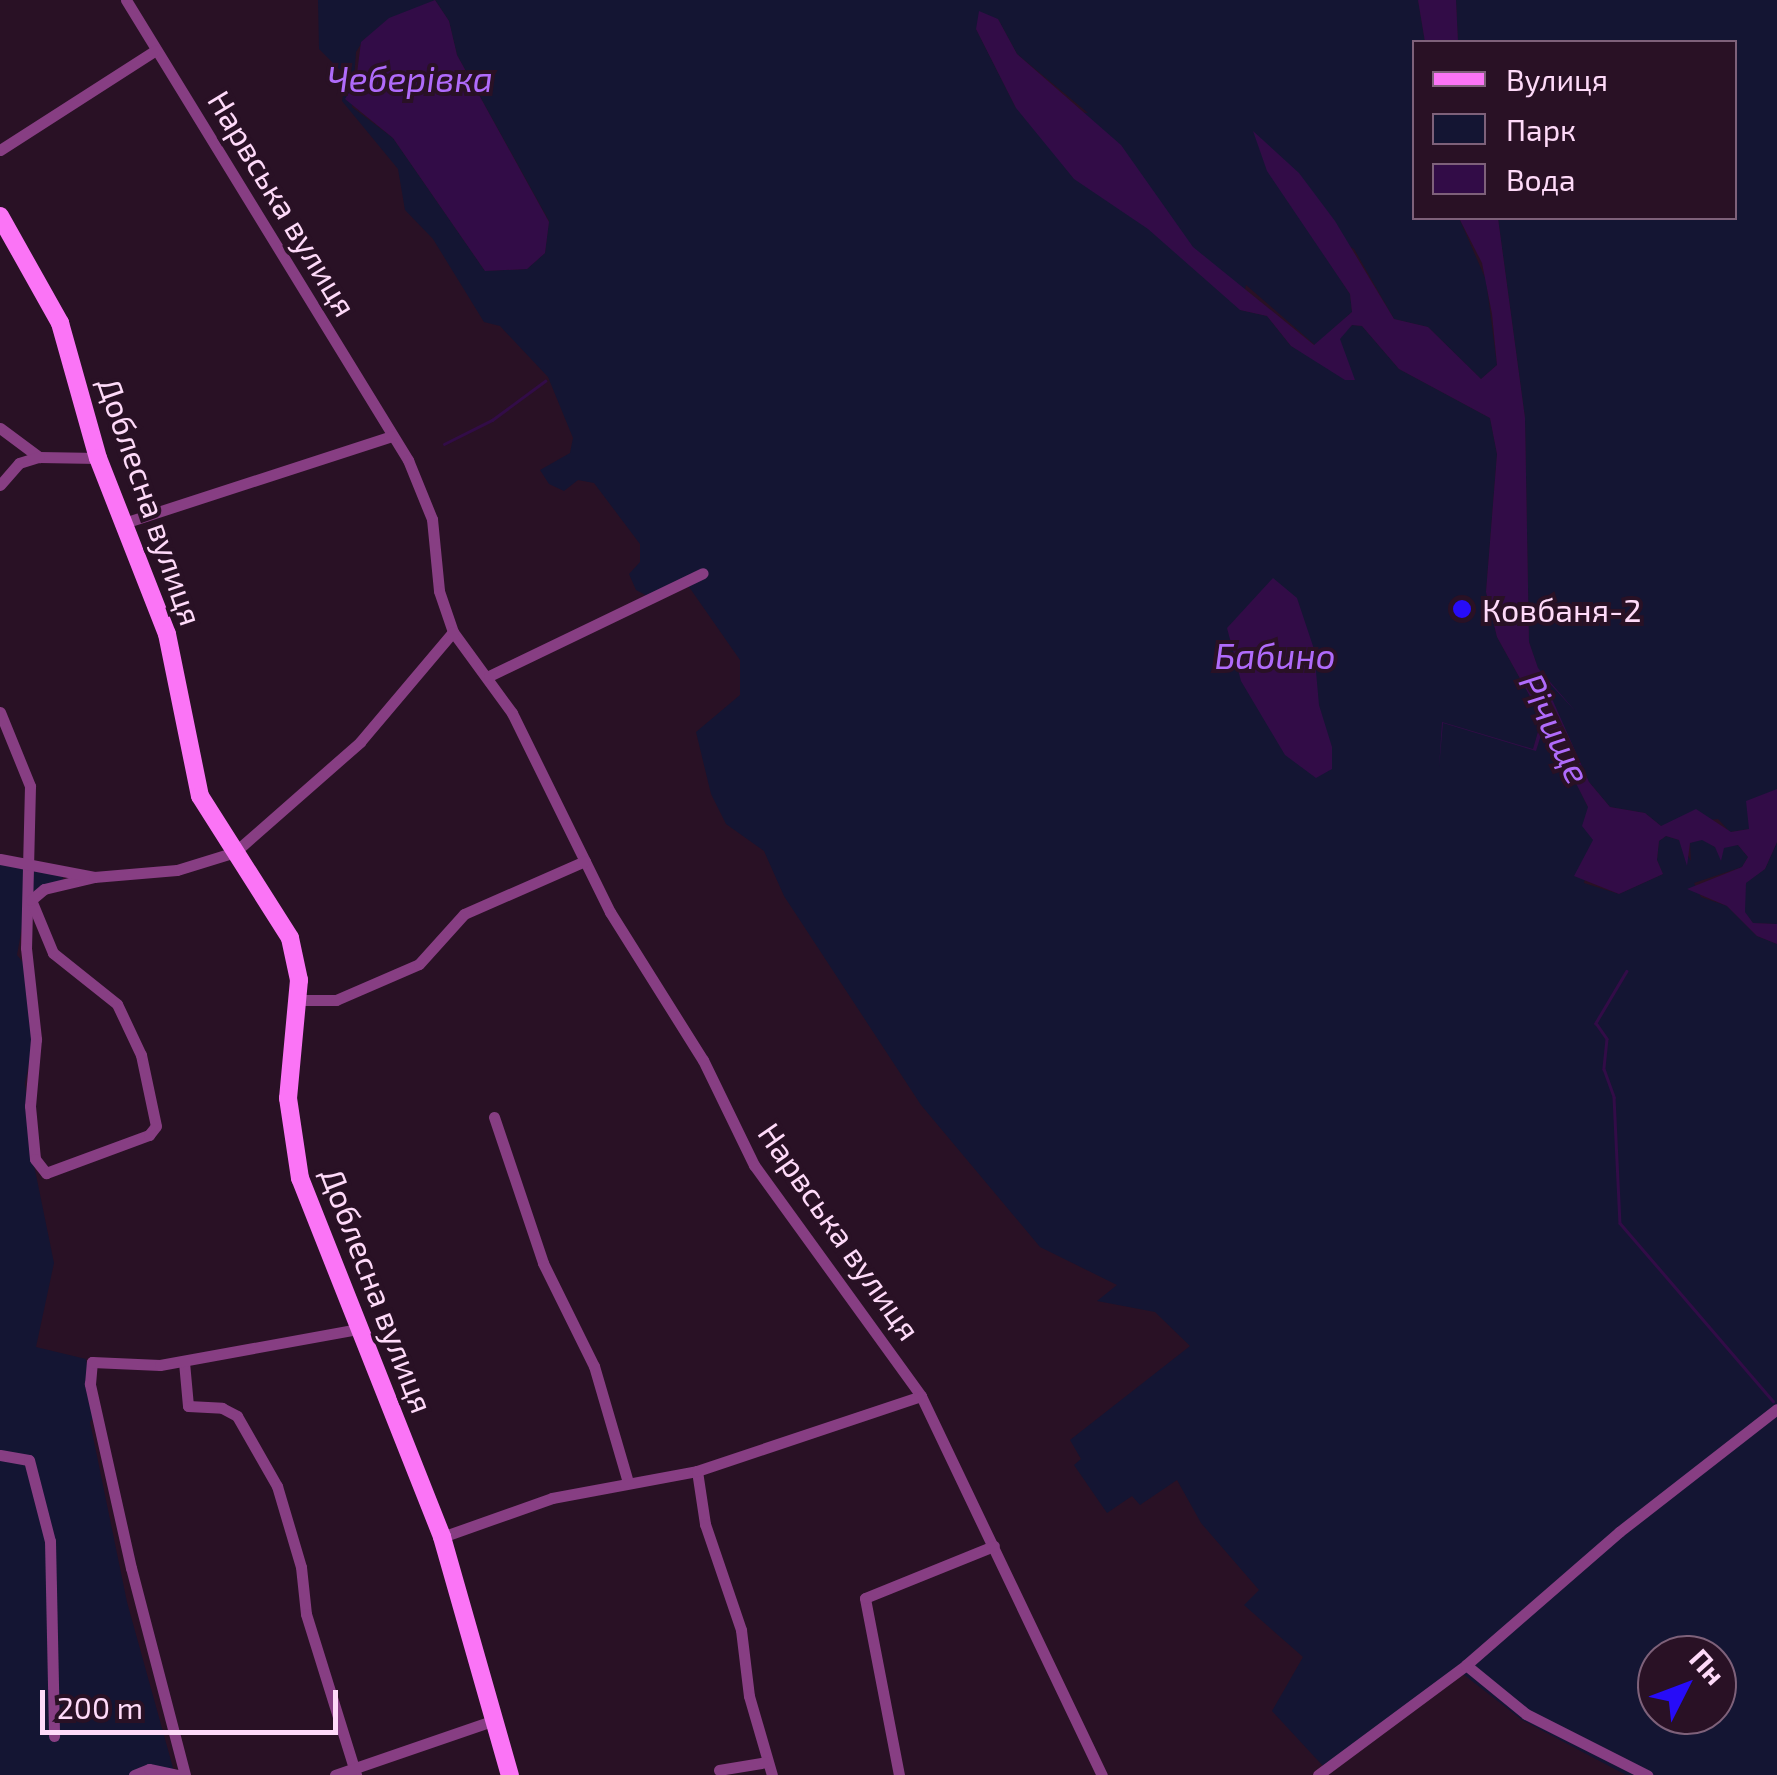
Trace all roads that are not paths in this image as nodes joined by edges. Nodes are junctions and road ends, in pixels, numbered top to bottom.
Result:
1 (126, 0) edge
2 (156, 50) junction
3 (0, 150) edge
4 (0, 216) edge
5 (0, 428) edge
6 (391, 436) junction
7 (39, 457) junction
8 (98, 458) junction
9 (0, 486) edge
10 (124, 524) junction
11 (702, 574) dead end
12 (453, 632) junction
13 (488, 676) junction
14 (0, 712) edge
15 (235, 852) junction
16 (0, 859) edge
17 (585, 861) junction
18 (26, 864) junction
19 (94, 877) junction
20 (31, 900) junction
21 (298, 1000) junction
22 (494, 1117) dead end
23 (359, 1329) junction
24 (184, 1362) junction
25 (921, 1396) junction
26 (1777, 1409) edge
27 (0, 1454) edge
28 (697, 1471) junction
29 (628, 1482) junction
30 (442, 1538) junction
31 (994, 1546) junction
32 (1466, 1665) junction
33 (496, 1720) junction
34 (54, 1736) dead end
35 (770, 1769) edge
36 (719, 1770) dead end
37 (355, 1772) edge
38 (134, 1775) edge
39 (181, 1775) edge
40 (335, 1775) edge
41 (510, 1775) edge
42 (899, 1775) edge
43 (1102, 1775) edge
44 (1318, 1775) edge
45 (1647, 1775) edge

1 - 2 street, Нарвська вулиця
2 - 3 street
2 - 6 street, Нарвська вулиця
4 - 8 street, Доблесна вулиця
5 - 7 street
6 - 10 street
6 - 12 street, Нарвська вулиця
7 - 8 street
7 - 9 street
8 - 10 street, Доблесна вулиця
10 - 15 street, Доблесна вулиця
11 - 13 street
12 - 13 street, Нарвська вулиця
12 - 15 street
13 - 17 street, Нарвська вулиця
14 - 18 street
15 - 19 street
15 - 21 street, Доблесна вулиця
16 - 18 street
17 - 21 street
17 - 25 street, Нарвська вулиця
18 - 19 street
18 - 20 street
19 - 20 street
20 - 20 street
21 - 23 street, Доблесна вулиця
22 - 29 street
23 - 24 street
23 - 30 street, Доблесна вулиця
24 - 37 street
24 - 39 street
25 - 28 street
25 - 31 street, Нарвська вулиця
26 - 32 street
27 - 34 street
28 - 29 street
28 - 35 street
29 - 30 street
30 - 33 street, Доблесна вулиця
31 - 42 street
31 - 43 street, Нарвська вулиця
32 - 44 street
32 - 45 street
33 - 37 street
33 - 41 street, Доблесна вулиця
35 - 36 street
37 - 40 street
38 - 39 street

